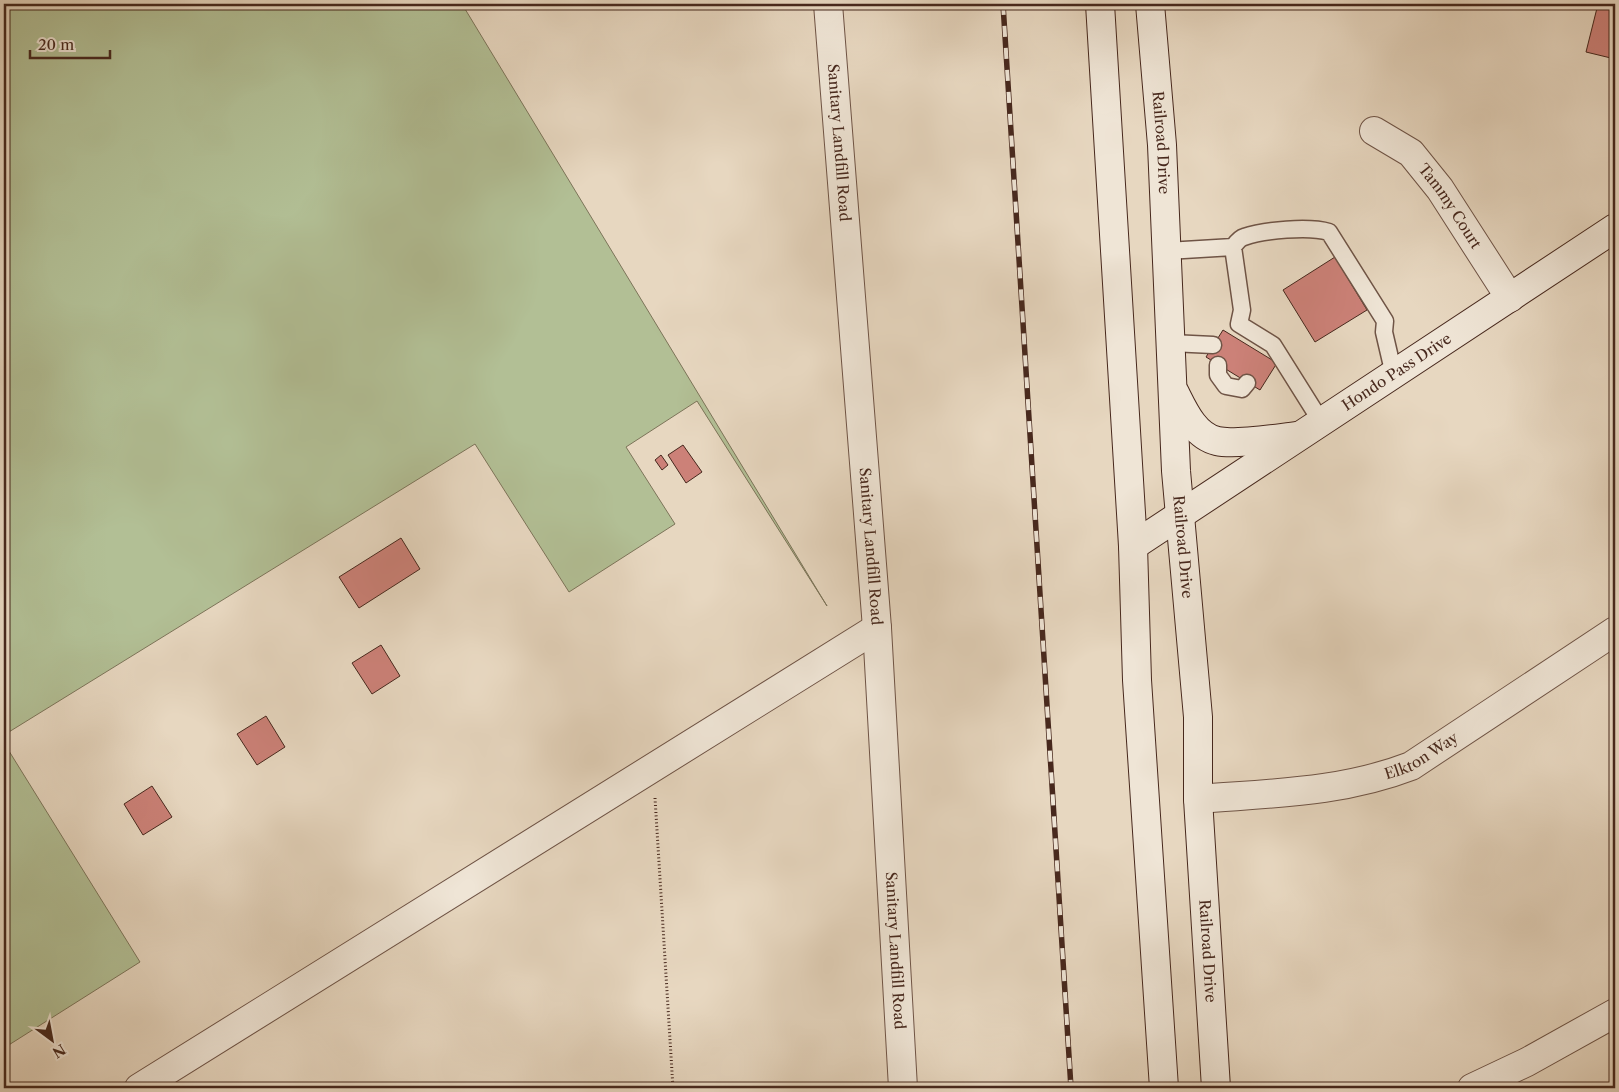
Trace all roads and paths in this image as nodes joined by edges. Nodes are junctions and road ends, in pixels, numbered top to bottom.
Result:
1 (828, 4) edge
2 (1100, 4) edge
3 (1150, 4) edge
4 (1374, 131) dead end
5 (1615, 228) edge
6 (1233, 247) junction
7 (1167, 251) junction
8 (1510, 298) junction
9 (1171, 343) junction
10 (1213, 345) dead end
11 (1226, 375) dead end
12 (1394, 375) junction
13 (1247, 383) dead end
14 (1173, 388) junction
15 (1312, 430) junction
16 (1180, 517) junction
17 (1133, 546) junction
18 (876, 628) junction
19 (1615, 631) edge
20 (653, 768) junction
21 (1198, 799) junction
22 (1615, 1013) edge
23 (139, 1088) edge
24 (673, 1088) edge
25 (903, 1088) edge
26 (1164, 1088) edge
27 (1216, 1088) edge
28 (1472, 1088) edge

1 - 18 main road, Sanitary Landfill Road
2 - 17 main road
3 - 7 main road, Railroad Drive
4 - 8 main road, Tammy Court
5 - 8 main road, Hondo Pass Drive
6 - 7 lane
6 - 12 lane
6 - 15 lane
7 - 9 main road, Railroad Drive
8 - 12 main road, Hondo Pass Drive
9 - 10 lane
9 - 14 main road, Railroad Drive
11 - 13 lane
12 - 15 main road, Hondo Pass Drive
14 - 15 main road
14 - 16 main road, Railroad Drive
15 - 16 main road, Hondo Pass Drive
16 - 17 main road, Hondo Pass Drive
16 - 21 main road, Railroad Drive
17 - 26 main road
18 - 20 main road
18 - 25 main road, Sanitary Landfill Road
19 - 21 main road, Elkton Way
20 - 23 main road
20 - 24 path
21 - 27 main road, Railroad Drive
22 - 28 main road

